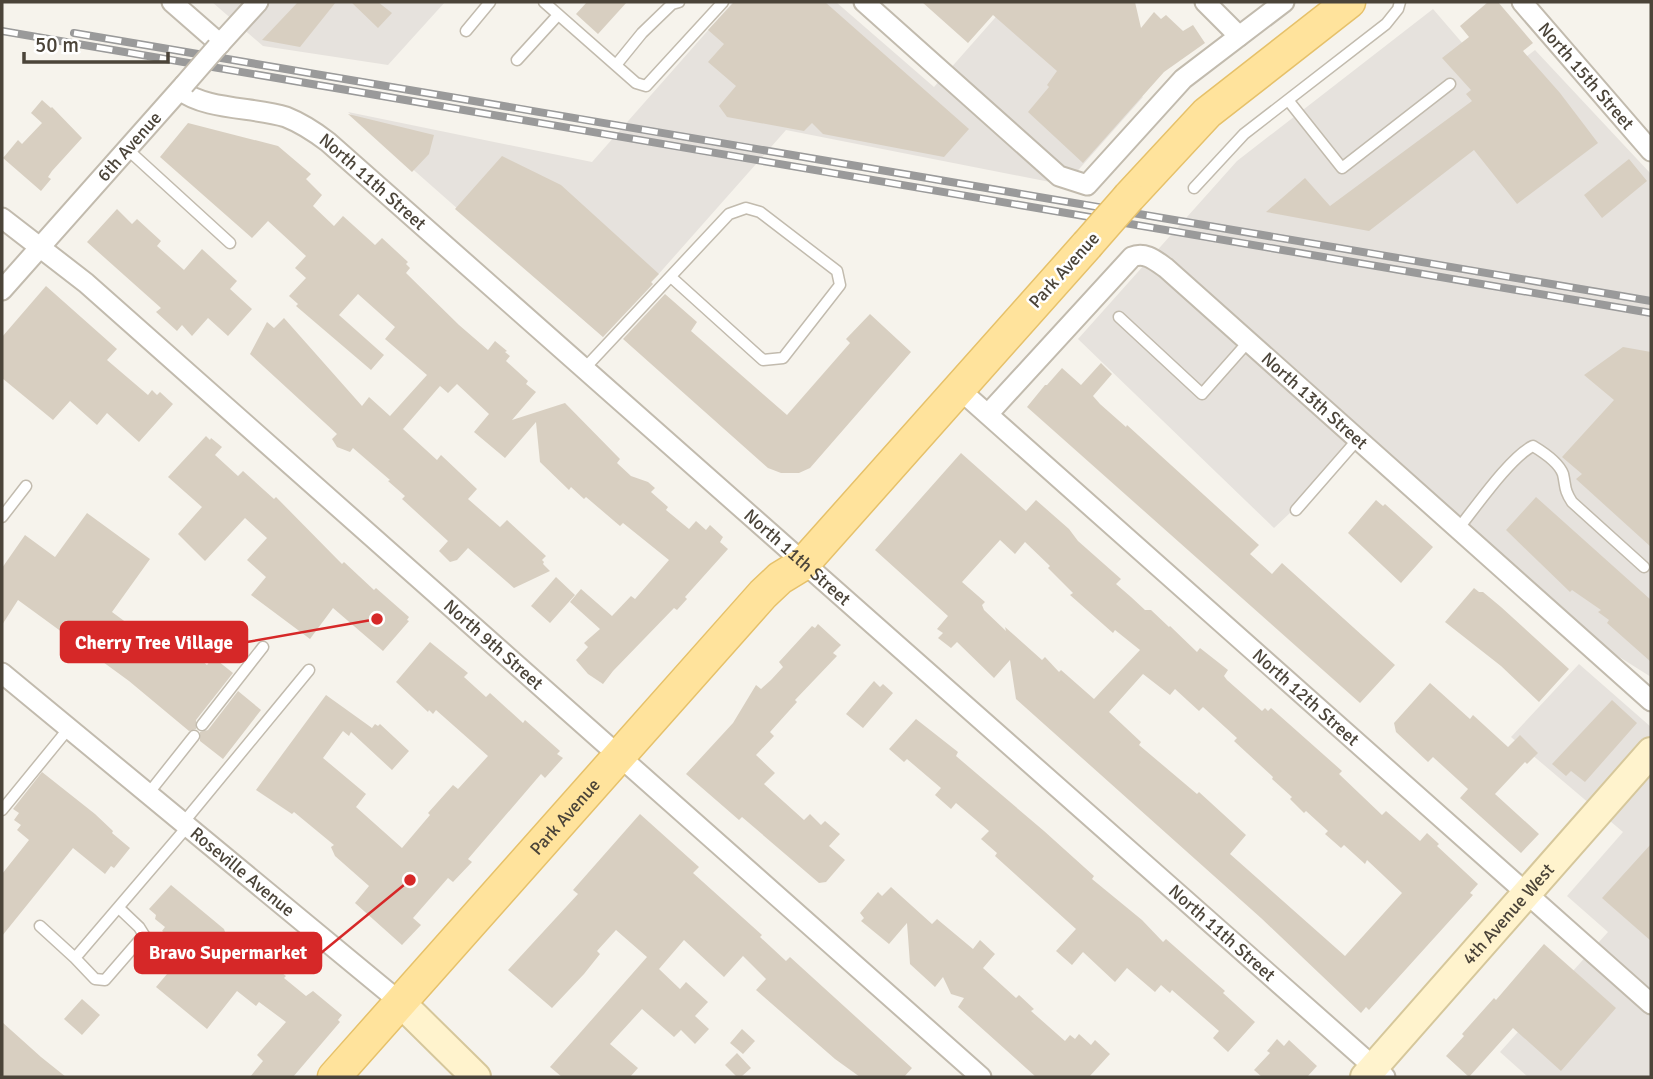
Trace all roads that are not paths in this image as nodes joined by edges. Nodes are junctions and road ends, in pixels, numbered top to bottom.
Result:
1 (172, 2) edge
2 (258, 2) edge
3 (490, 2) edge
4 (544, 2) edge
5 (678, 2) edge
6 (723, 2) edge
7 (864, 2) edge
8 (1205, 2) edge
9 (1284, 2) edge
10 (1349, 2) edge
11 (1400, 2) edge
12 (1522, 2) edge
13 (558, 15) junction
14 (466, 31) dead end
15 (1239, 36) junction
16 (219, 46) junction
17 (517, 60) dead end
18 (616, 65) junction
19 (1450, 84) dead end
20 (182, 87) junction
21 (1288, 100) junction
22 (127, 149) junction
23 (1651, 151) edge
24 (1194, 188) dead end
25 (2, 218) edge
26 (230, 243) dead end
27 (40, 247) junction
28 (671, 277) junction
29 (2, 290) edge
30 (1119, 317) dead end
31 (1248, 342) junction
32 (584, 369) junction
33 (959, 389) junction
34 (988, 414) junction
35 (1358, 439) junction
36 (26, 486) dead end
37 (1296, 510) dead end
38 (2, 517) edge
39 (1458, 529) junction
40 (803, 564) junction
41 (1644, 567) dead end
42 (263, 647) dead end
43 (309, 670) dead end
44 (2, 673) edge
45 (1651, 701) edge
46 (202, 725) dead end
47 (69, 729) junction
48 (194, 736) dead end
49 (1651, 752) edge
50 (627, 763) junction
51 (148, 794) junction
52 (2, 810) edge
53 (185, 825) junction
54 (1527, 893) junction
55 (119, 908) junction
56 (40, 926) dead end
57 (75, 958) junction
58 (1651, 1004) edge
59 (408, 1009) junction
60 (1375, 1074) edge
61 (334, 1077) edge
62 (362, 1077) edge
63 (477, 1077) edge
64 (981, 1077) edge

1 - 16 street
2 - 16 street, 6th Avenue
3 - 14 lane
4 - 13 lane
5 - 18 lane
6 - 18 lane
7 - 15 street
8 - 15 street
9 - 15 street
10 - 33 main road, Park Avenue, bridge
11 - 21 lane
12 - 23 street, North 15th Street
13 - 17 lane
13 - 18 lane
16 - 20 street, 6th Avenue, bridge
19 - 21 lane
20 - 22 street, 6th Avenue
20 - 32 street, North 11th Street
21 - 24 lane
22 - 26 lane
22 - 27 street, 6th Avenue
25 - 27 street, North 9th Street
27 - 29 street, 6th Avenue
27 - 50 street, North 9th Street
28 - 28 lane
28 - 32 lane
30 - 31 lane
31 - 34 street, North 13th Street
31 - 35 street, North 13th Street
32 - 40 street, North 11th Street
33 - 34 street, North 12th Street
33 - 40 main road, Park Avenue
34 - 54 street, North 12th Street
35 - 37 lane
35 - 39 street, North 13th Street
36 - 38 lane
39 - 41 lane
39 - 45 street, North 13th Street
40 - 50 main road, Park Avenue
40 - 60 street, North 11th Street
42 - 46 lane
43 - 53 lane
44 - 47 street, Roseville Avenue
47 - 51 street, Roseville Avenue
47 - 52 lane
48 - 51 lane
49 - 54 street, 4th Avenue West
50 - 59 main road, Park Avenue
50 - 64 street, North 9th Street
51 - 53 street, Roseville Avenue
53 - 55 lane
53 - 59 street, Roseville Avenue
54 - 58 street, North 12th Street
54 - 60 street, 4th Avenue West
55 - 57 lane
55 - 57 lane
56 - 57 lane
59 - 61 main road, Park Avenue
59 - 62 main road, Park Avenue
59 - 63 street, Roseville Avenue

